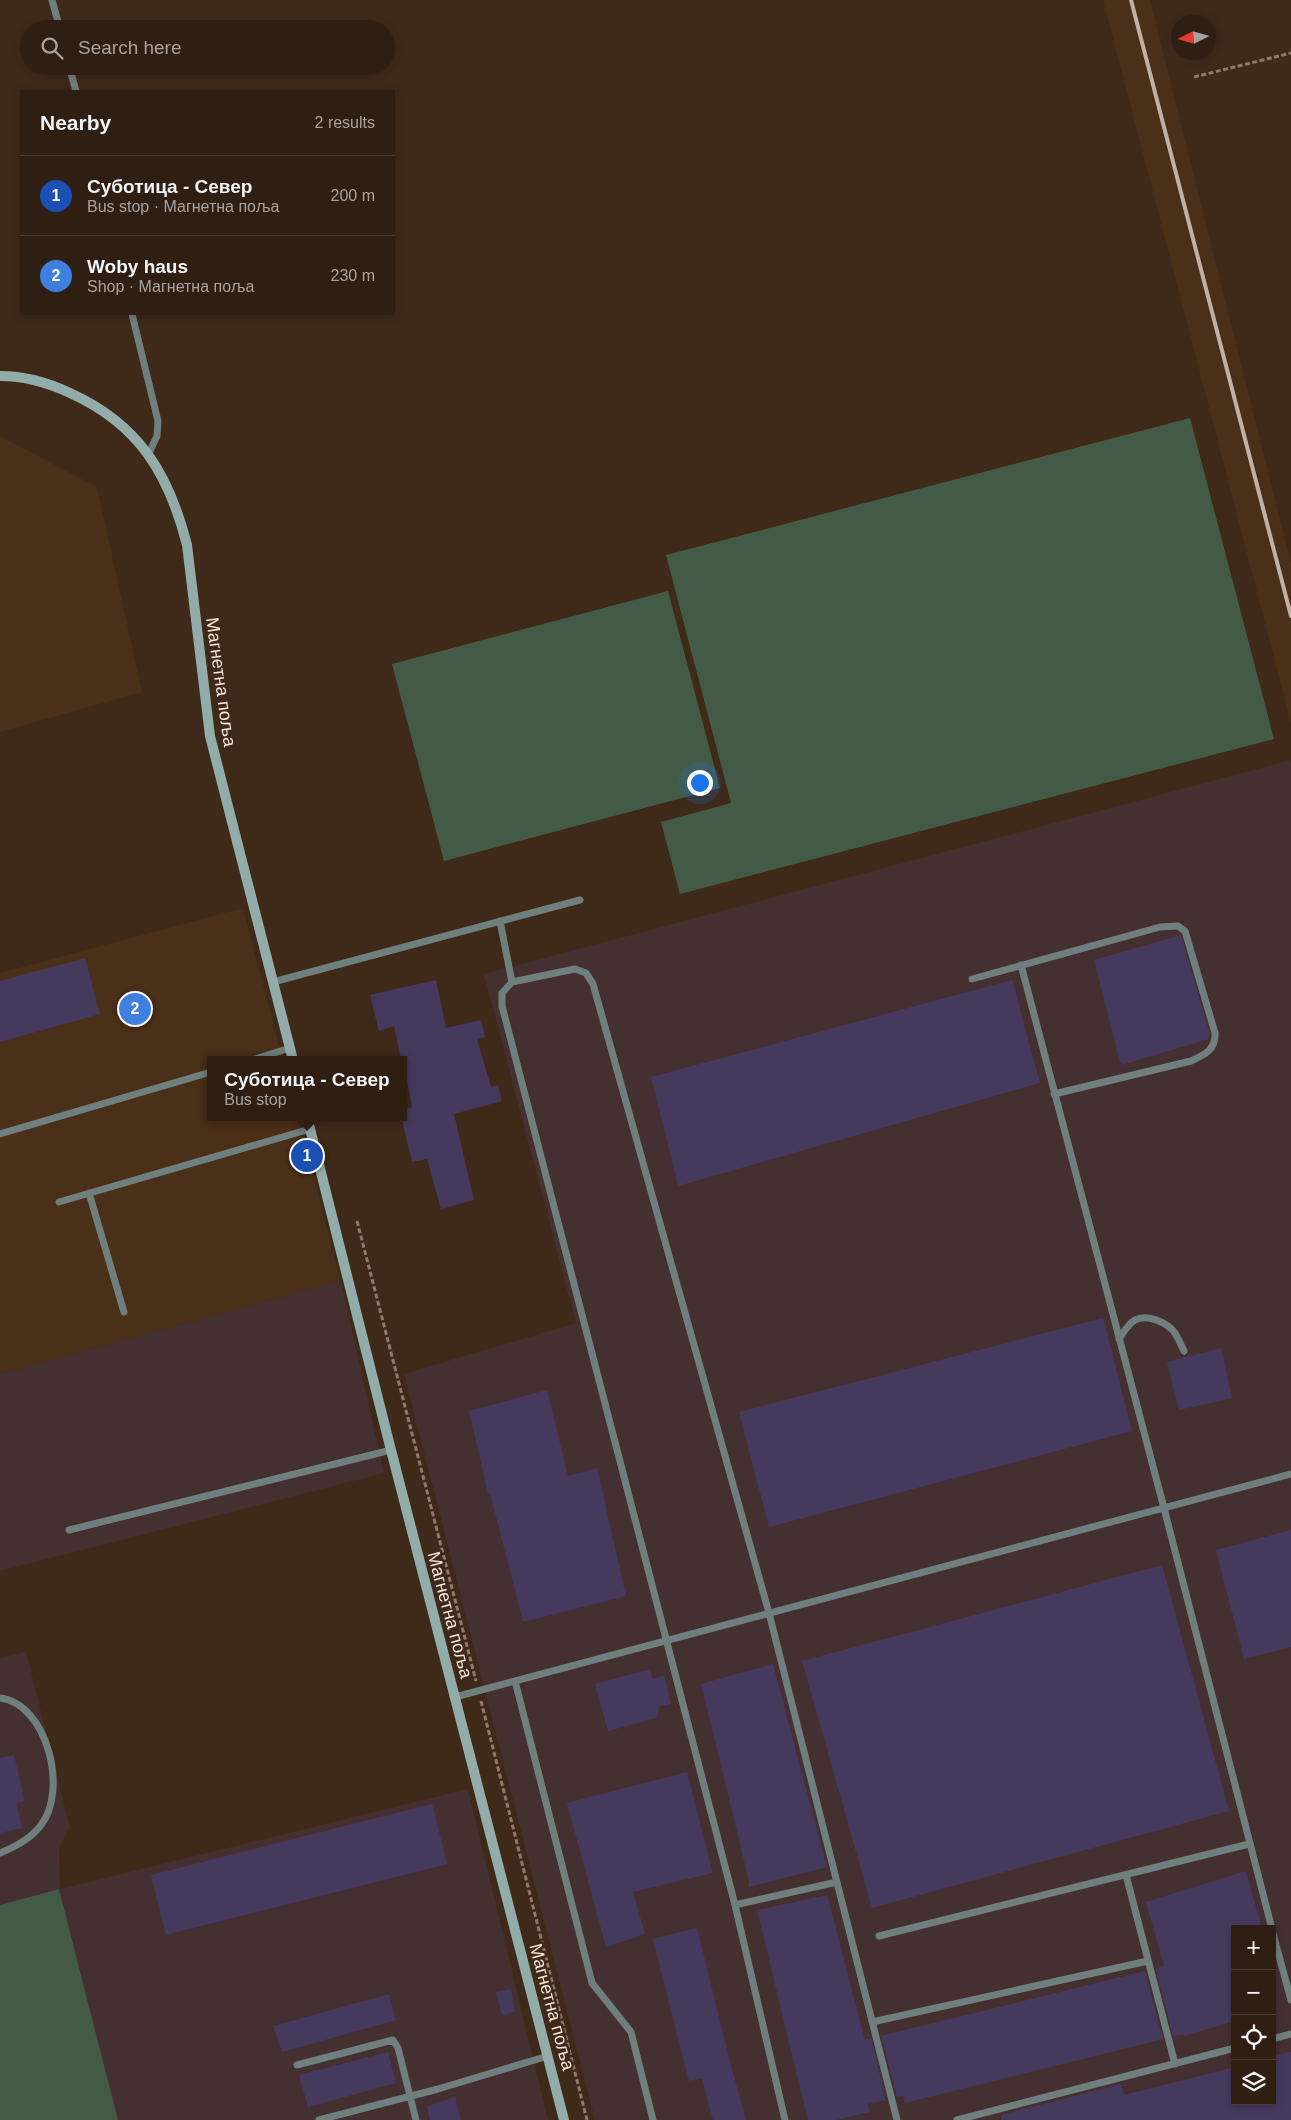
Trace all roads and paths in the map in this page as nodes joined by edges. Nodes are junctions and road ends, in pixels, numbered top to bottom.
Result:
1 (52, 0) edge
2 (58, 20) edge
3 (1291, 53) edge
4 (72, 75) edge
5 (1194, 78) dead end
6 (76, 90) edge
7 (132, 315) edge
8 (0, 376) edge
9 (148, 453) junction
10 (580, 900) dead end
11 (500, 921) junction
12 (1021, 965) junction
13 (972, 979) dead end
14 (273, 982) junction
15 (512, 982) junction
16 (290, 1048) junction
17 (265, 1056) edge
18 (292, 1056) edge
19 (207, 1073) edge
20 (1054, 1094) junction
21 (308, 1121) edge
22 (310, 1129) junction
23 (0, 1134) edge
24 (89, 1193) junction
25 (59, 1202) dead end
26 (357, 1221) dead end
27 (124, 1312) dead end
28 (1119, 1339) junction
29 (1184, 1351) dead end
30 (391, 1450) junction
31 (1291, 1474) edge
32 (1164, 1508) junction
33 (68, 1530) dead end
34 (769, 1613) junction
35 (667, 1640) junction
36 (515, 1681) junction
37 (479, 1691) junction
38 (455, 1697) junction
39 (0, 1698) edge
40 (1249, 1844) junction
41 (0, 1853) edge
42 (1126, 1875) junction
43 (837, 1882) junction
44 (735, 1905) junction
45 (1271, 1925) edge
46 (879, 1936) dead end
47 (1276, 1944) edge
48 (1148, 1961) junction
49 (1291, 2000) edge
50 (872, 2022) junction
51 (1291, 2034) edge
52 (1276, 2038) edge
53 (1231, 2049) edge
54 (548, 2056) junction
55 (1175, 2064) junction
56 (297, 2065) dead end
57 (409, 2096) junction
58 (319, 2120) edge
59 (416, 2120) edge
60 (564, 2120) edge
61 (587, 2120) edge
62 (653, 2120) edge
63 (785, 2120) edge
64 (897, 2120) edge
65 (957, 2120) edge

1 - 2 lane
3 - 5 path
4 - 6 lane
7 - 9 lane
8 - 9 street, Магнетна поља
9 - 14 street, Магнетна поља
10 - 11 lane
11 - 14 lane
11 - 15 lane
12 - 13 lane
12 - 20 lane
12 - 20 lane
14 - 16 street, Магнетна поља
15 - 34 lane
15 - 35 lane
16 - 17 lane
16 - 18 street, Магнетна поља
19 - 23 lane
20 - 28 lane
21 - 22 street, Магнетна поља
22 - 24 lane
22 - 30 street, Магнетна поља
24 - 25 lane
24 - 27 lane
26 - 37 path
28 - 29 lane
28 - 32 lane
30 - 33 lane
30 - 38 street, Магнетна поља
31 - 32 lane
32 - 34 lane
32 - 40 lane
34 - 35 lane
34 - 43 lane
35 - 36 lane
35 - 44 lane
36 - 37 lane
36 - 62 lane
37 - 38 lane
37 - 61 path
38 - 54 street, Магнетна поља
39 - 41 lane
40 - 42 lane
40 - 45 lane
42 - 46 lane
42 - 48 lane
43 - 44 lane
43 - 50 lane
44 - 63 lane
47 - 49 lane
48 - 50 lane
48 - 55 lane
50 - 64 lane
51 - 52 lane
53 - 55 lane
54 - 57 lane
54 - 60 street, Магнетна поља
55 - 65 lane
56 - 57 lane
57 - 58 lane
57 - 59 lane

